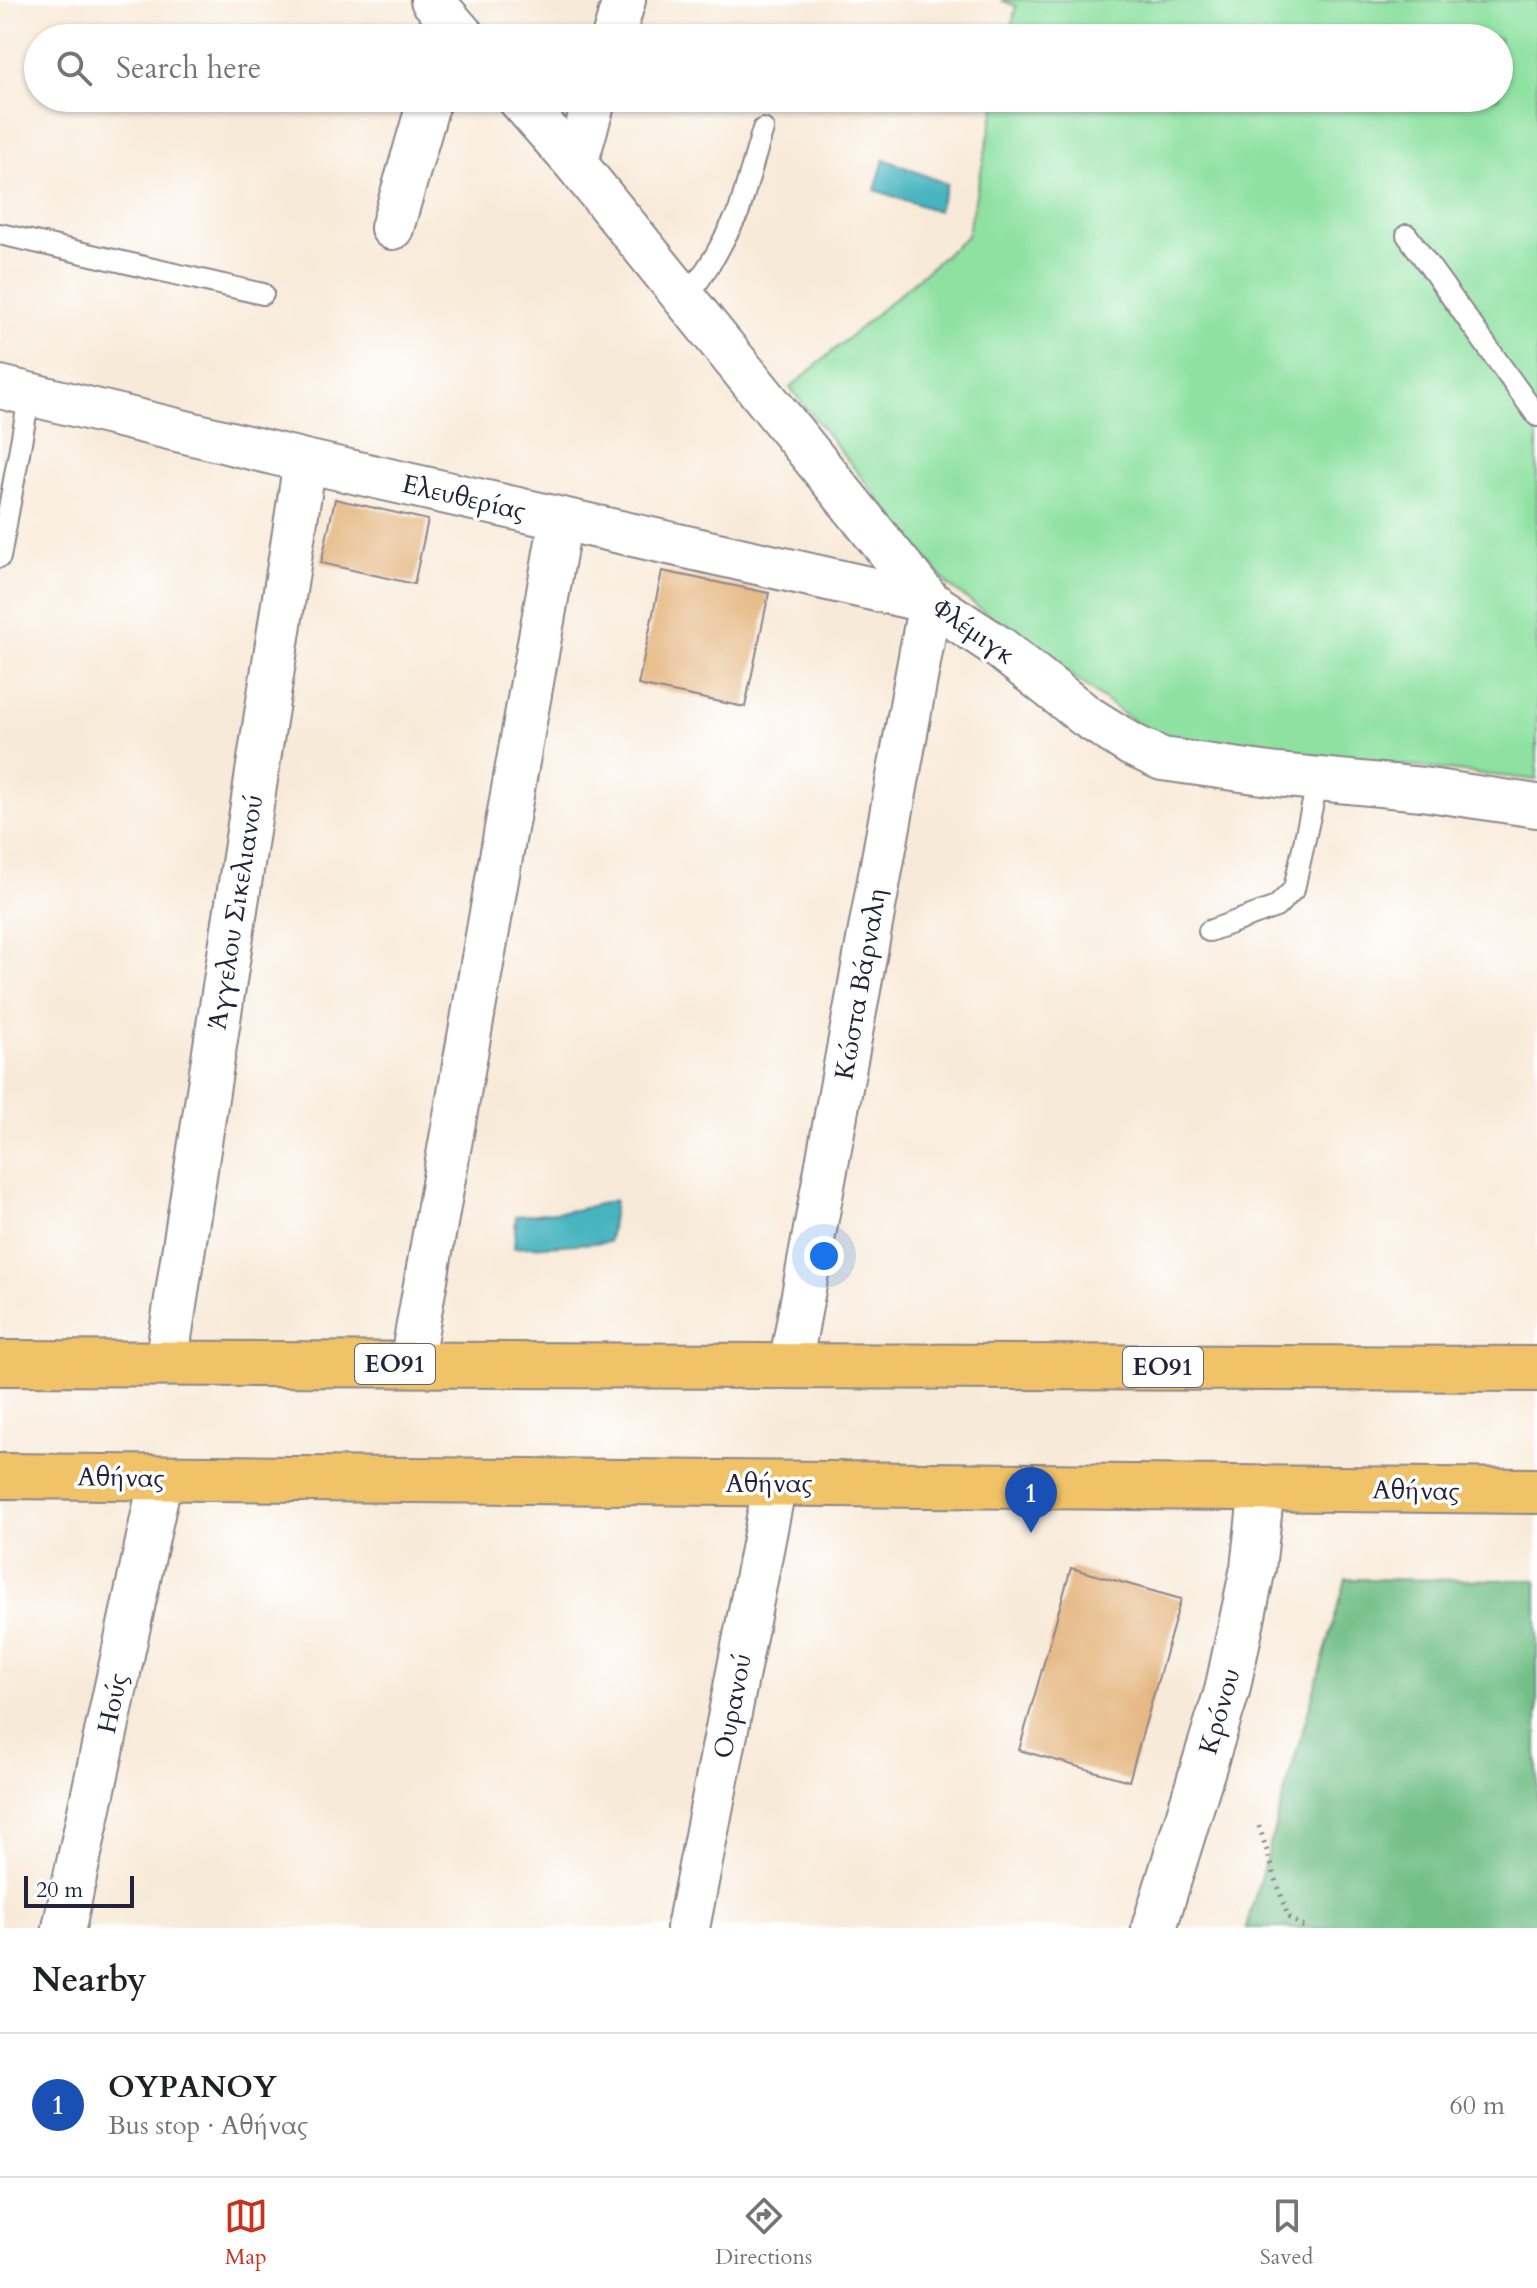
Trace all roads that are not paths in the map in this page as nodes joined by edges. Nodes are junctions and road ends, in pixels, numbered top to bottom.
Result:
1 (624, 0) edge
2 (617, 24) edge
3 (426, 112) edge
4 (530, 112) edge
5 (591, 112) edge
6 (763, 129) dead end
7 (576, 164) junction
8 (392, 228) dead end
9 (0, 234) edge
10 (1407, 235) dead end
11 (263, 294) dead end
12 (686, 300) junction
13 (15, 390) edge
14 (1537, 416) edge
15 (305, 461) junction
16 (561, 519) junction
17 (0, 557) edge
18 (930, 602) junction
19 (1318, 779) junction
20 (1537, 806) edge
21 (1209, 931) dead end
22 (0, 1363) edge
23 (166, 1364) junction
24 (411, 1364) junction
25 (790, 1366) junction
26 (1537, 1369) edge
27 (0, 1476) edge
28 (161, 1477) junction
29 (775, 1483) junction
30 (1262, 1488) junction
31 (1537, 1491) edge
32 (64, 1928) edge
33 (688, 1928) edge
34 (1154, 1928) edge

1 - 2 street
3 - 8 street
4 - 7 street, Φλέμιγκ
5 - 7 street
6 - 12 lane
7 - 12 street, Φλέμιγκ
9 - 11 lane
10 - 14 lane
12 - 18 street, Φλέμιγκ
13 - 15 street, Ελευθερίας
13 - 17 lane
15 - 16 street, Ελευθερίας
15 - 23 street, Άγγελου Σικελιανού
16 - 18 street, Ελευθερίας
16 - 24 street
18 - 19 street, Φλέμιγκ
18 - 25 street, Κώστα Βάρναλη
19 - 20 street, Φλέμιγκ
19 - 21 lane
22 - 23 highway, ΕΟ91
23 - 24 highway, ΕΟ91
24 - 25 highway, ΕΟ91
25 - 26 highway, ΕΟ91
27 - 28 highway, Αθήνας
28 - 29 highway, Αθήνας
28 - 32 street, Ηούς
29 - 30 highway, Αθήνας
29 - 33 street, Ουρανού
30 - 31 highway, Αθήνας
30 - 34 street, Κρόνου

